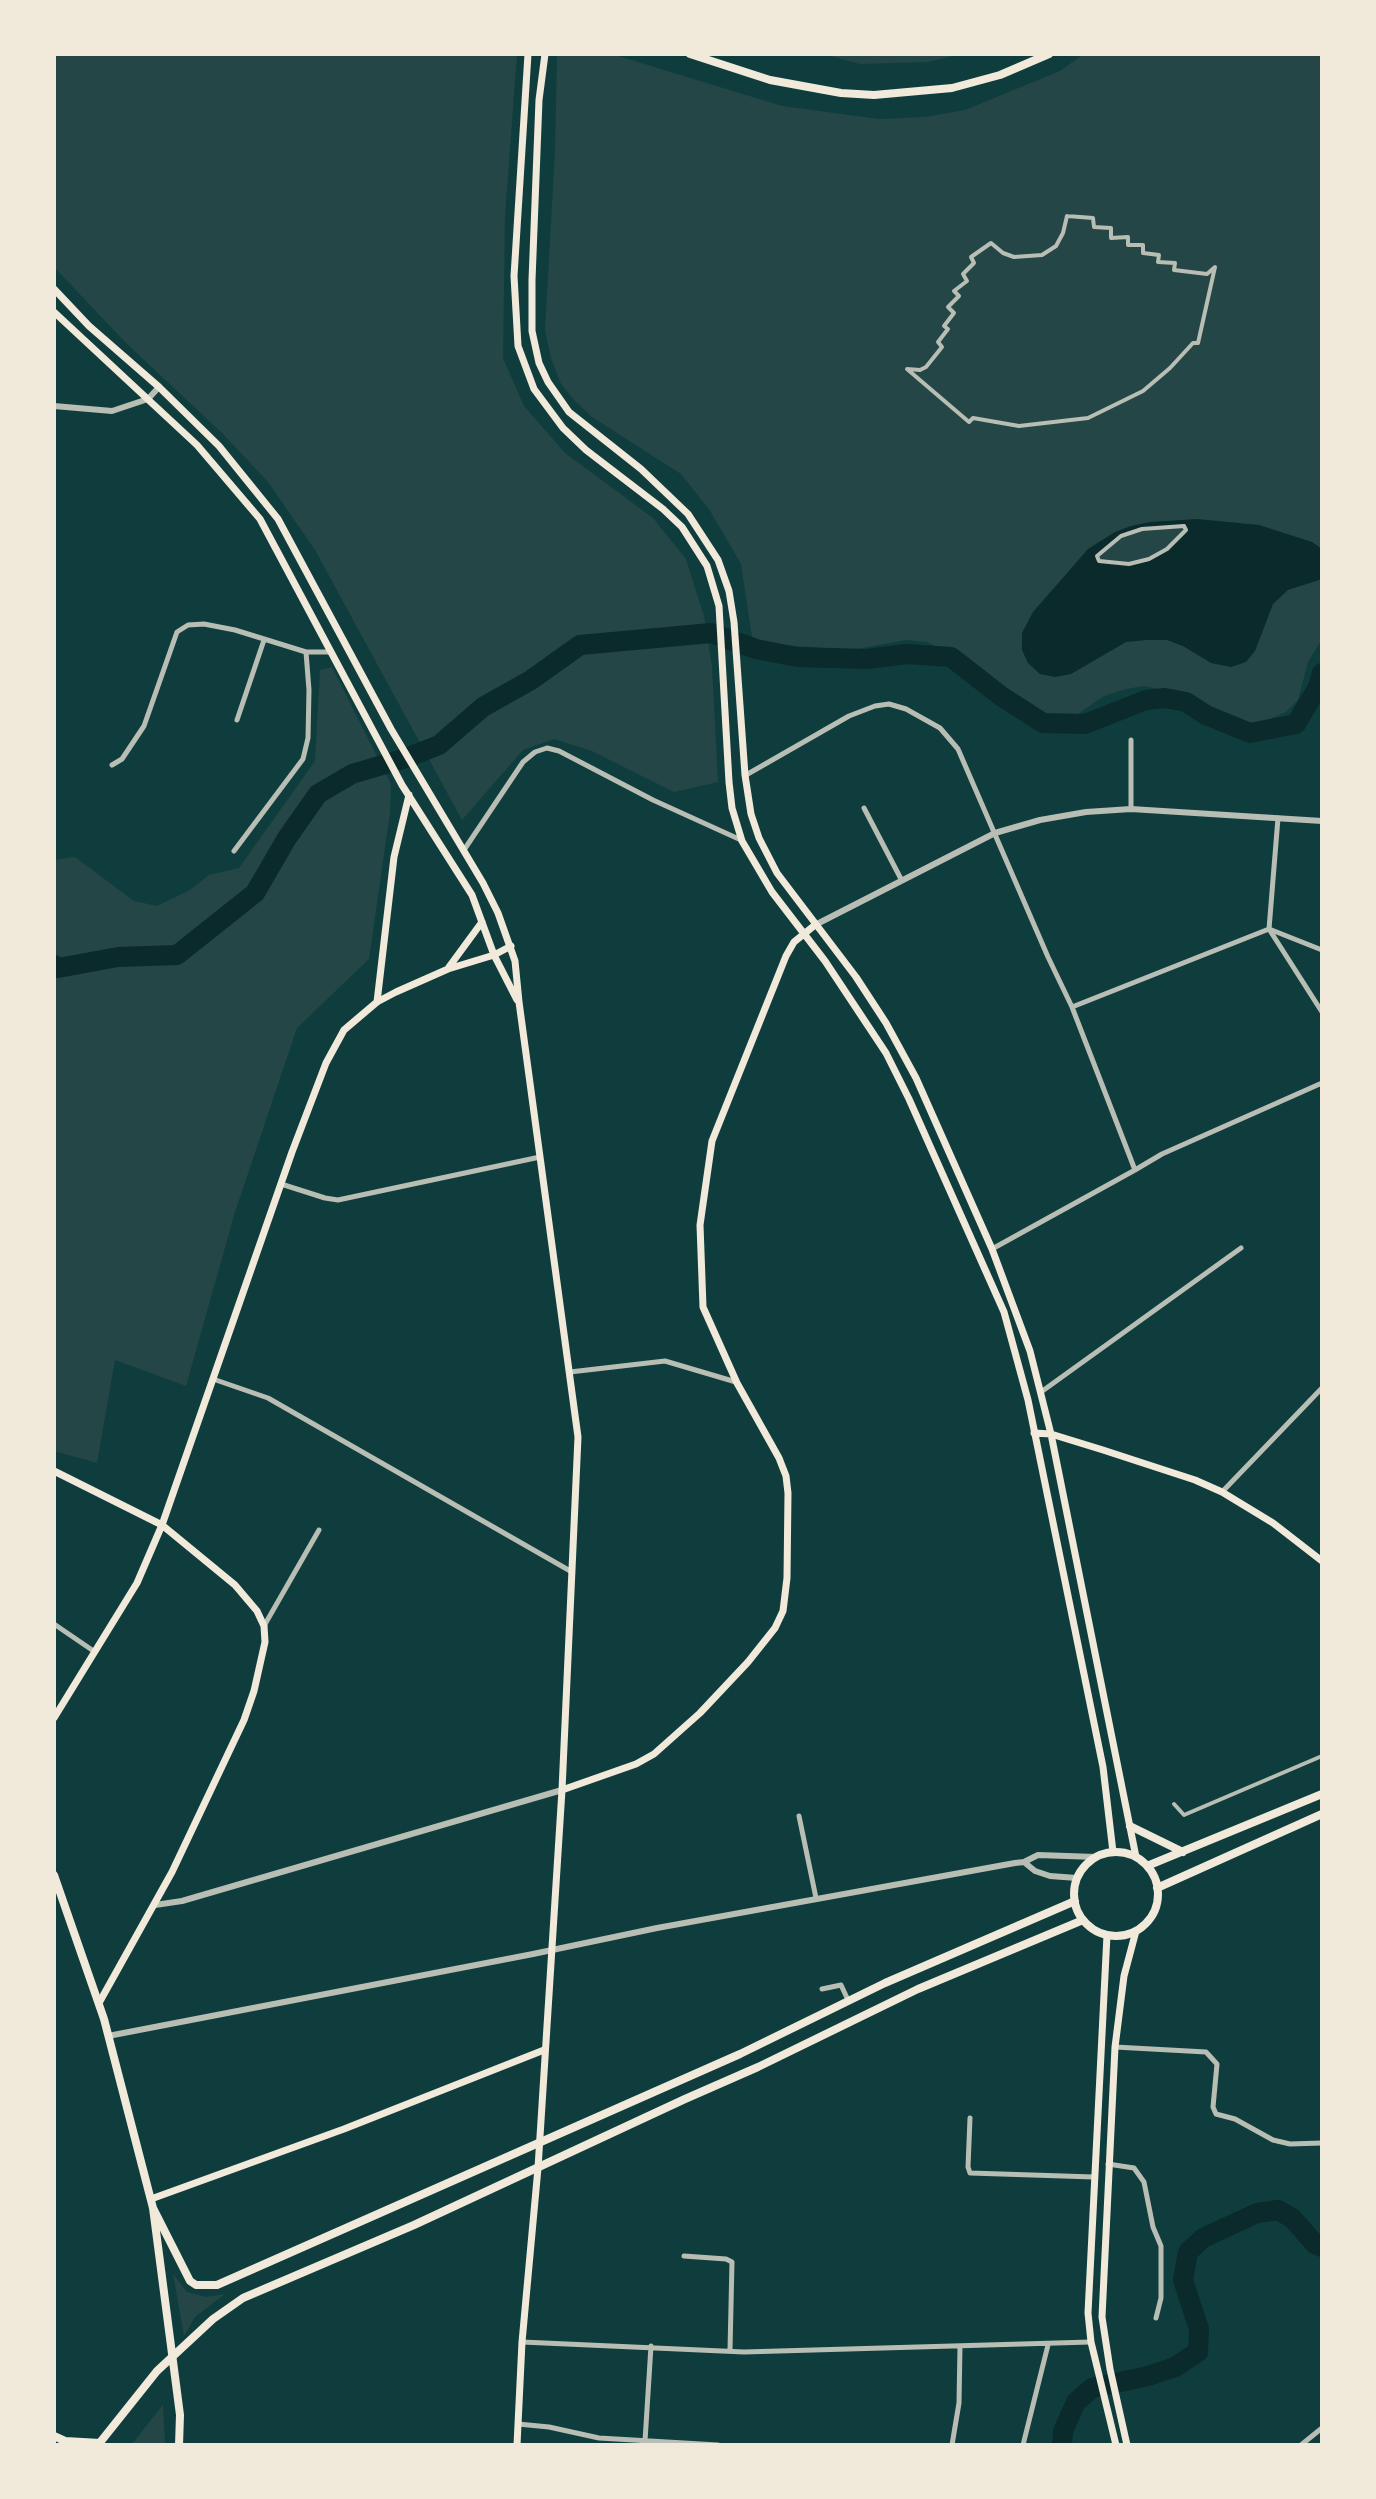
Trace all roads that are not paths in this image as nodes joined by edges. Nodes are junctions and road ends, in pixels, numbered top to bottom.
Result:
1 (528, 54) edge
2 (545, 54) edge
3 (690, 54) edge
4 (1049, 54) edge
5 (54, 289) edge
6 (54, 312) edge
7 (539, 363) junction
8 (526, 368) junction
9 (907, 369) joint
10 (159, 387) junction
11 (148, 399) junction
12 (54, 406) edge
13 (1099, 561) joint
14 (264, 640) junction
15 (306, 652) junction
16 (331, 652) junction
17 (237, 720) dead end
18 (1131, 740) dead end
19 (112, 765) dead end
20 (745, 775) junction
21 (409, 795) junction
22 (864, 808) dead end
23 (1131, 809) junction
24 (1278, 817) junction
25 (1322, 821) edge
26 (995, 833) junction
27 (742, 841) junction
28 (234, 851) dead end
29 (463, 851) junction
30 (901, 879) junction
31 (482, 922) junction
32 (815, 925) junction
33 (1269, 929) junction
34 (804, 932) junction
35 (511, 946) junction
36 (1322, 950) edge
37 (494, 955) junction
38 (448, 969) junction
39 (377, 1002) junction
40 (519, 1002) junction
41 (1072, 1007) junction
42 (1322, 1012) edge
43 (1322, 1083) edge
44 (540, 1157) junction
45 (1135, 1170) junction
46 (281, 1184) junction
47 (1241, 1248) dead end
48 (992, 1249) junction
49 (1016, 1307) junction
50 (1004, 1312) junction
51 (570, 1372) junction
52 (213, 1379) junction
53 (737, 1383) junction
54 (1322, 1388) edge
55 (1041, 1392) junction
56 (1034, 1433) junction
57 (1051, 1434) junction
58 (54, 1471) edge
59 (1222, 1492) junction
60 (162, 1525) junction
61 (319, 1530) dead end
62 (1322, 1561) edge
63 (572, 1572) junction
64 (54, 1624) edge
65 (264, 1626) junction
66 (95, 1652) junction
67 (54, 1718) edge
68 (1322, 1756) edge
69 (562, 1790) junction
70 (1322, 1794) edge
71 (1174, 1804) dead end
72 (1322, 1814) edge
73 (799, 1816) dead end
74 (1130, 1826) junction
75 (1113, 1852) junction
76 (1184, 1853) junction
77 (1096, 1857) junction
78 (1136, 1857) junction
79 (1024, 1862) junction
80 (1147, 1866) junction
81 (54, 1875) edge
82 (1077, 1878) junction
83 (1157, 1888) junction
84 (816, 1898) junction
85 (1075, 1901) junction
86 (155, 1905) junction
87 (1083, 1920) junction
88 (1136, 1931) junction
89 (1107, 1935) junction
90 (551, 1951) junction
91 (822, 1989) dead end
92 (848, 2000) junction
93 (99, 2003) junction
94 (108, 2036) junction
95 (1115, 2047) junction
96 (544, 2050) junction
97 (970, 2118) dead end
98 (1322, 2143) edge
99 (540, 2144) junction
100 (1107, 2164) junction
101 (538, 2168) junction
102 (1094, 2181) junction
103 (1107, 2187) junction
104 (152, 2204) junction
105 (684, 2256) dead end
106 (1156, 2318) dead end
107 (522, 2342) junction
108 (1091, 2342) junction
109 (1048, 2345) junction
110 (651, 2346) junction
111 (960, 2346) junction
112 (730, 2350) junction
113 (173, 2357) junction
114 (518, 2424) junction
115 (1322, 2428) edge
116 (54, 2436) edge
117 (645, 2441) junction
118 (99, 2444) edge
119 (179, 2445) edge
120 (517, 2445) edge
121 (718, 2445) edge
122 (952, 2445) edge
123 (1023, 2445) edge
124 (1116, 2445) edge
125 (1127, 2445) edge
126 (1301, 2445) edge

1 - 8 main road
2 - 7 main road
3 - 4 main road
5 - 10 main road
6 - 11 main road
7 - 8 main road
7 - 20 main road
8 - 27 main road
9 - 9 street
10 - 11 street
10 - 29 main road
11 - 12 street
11 - 16 main road
13 - 13 street
14 - 15 street
14 - 17 street
14 - 19 street
15 - 16 street
15 - 28 street
16 - 21 main road
18 - 23 street
20 - 26 street
20 - 32 main road
21 - 31 main road
21 - 39 main road
22 - 30 street
23 - 24 street
23 - 26 street
24 - 25 street
24 - 33 street
26 - 30 street
26 - 41 street
27 - 29 street
27 - 34 main road
29 - 35 main road
30 - 32 street
31 - 37 main road
31 - 38 main road
32 - 34 main road
32 - 48 main road
33 - 36 street
33 - 41 street
33 - 42 street
34 - 50 main road
34 - 53 main road
35 - 37 main road
35 - 40 main road
37 - 38 main road
37 - 40 main road
38 - 39 main road
39 - 46 main road
40 - 44 main road
41 - 45 street
43 - 45 street
44 - 46 street
44 - 51 main road
45 - 48 street
46 - 52 main road
47 - 55 street
48 - 49 main road
49 - 50 main road
49 - 55 main road
50 - 56 main road
51 - 53 street
51 - 63 main road
52 - 60 main road
52 - 63 street
53 - 69 main road
54 - 59 street
55 - 57 main road
56 - 57 main road
56 - 75 main road
57 - 59 main road
57 - 74 main road
58 - 60 main road
59 - 62 main road
60 - 65 main road
60 - 66 main road
61 - 65 street
63 - 69 main road
64 - 66 street
65 - 86 main road
66 - 67 main road
68 - 71 street
69 - 86 street
69 - 90 main road
70 - 76 main road
72 - 83 main road
73 - 84 street
74 - 76 main road
74 - 78 main road
75 - 77 main road
75 - 78 main road
76 - 80 main road
77 - 79 street
77 - 82 main road
78 - 80 main road
79 - 82 street
79 - 84 street
80 - 83 main road
81 - 93 main road
82 - 85 main road
83 - 88 main road
84 - 90 street
85 - 87 main road
85 - 92 main road
86 - 93 main road
87 - 89 main road
87 - 101 main road
88 - 89 main road
88 - 95 main road
89 - 102 main road
90 - 94 street
90 - 96 main road
91 - 92 street
92 - 99 main road
93 - 94 main road
94 - 104 main road
95 - 98 street
95 - 100 main road
96 - 99 main road
96 - 104 main road
97 - 102 street
99 - 101 main road
99 - 104 main road
100 - 103 main road
100 - 106 street
101 - 107 main road
101 - 113 main road
102 - 103 main road
102 - 108 main road
103 - 125 main road
104 - 113 main road
105 - 112 street
107 - 110 street
107 - 114 main road
108 - 109 street
108 - 124 main road
109 - 111 street
109 - 123 street
110 - 112 street
110 - 117 street
111 - 112 street
111 - 122 street
113 - 118 main road
113 - 119 main road
114 - 117 street
114 - 120 main road
115 - 126 street
116 - 118 main road
117 - 121 street

